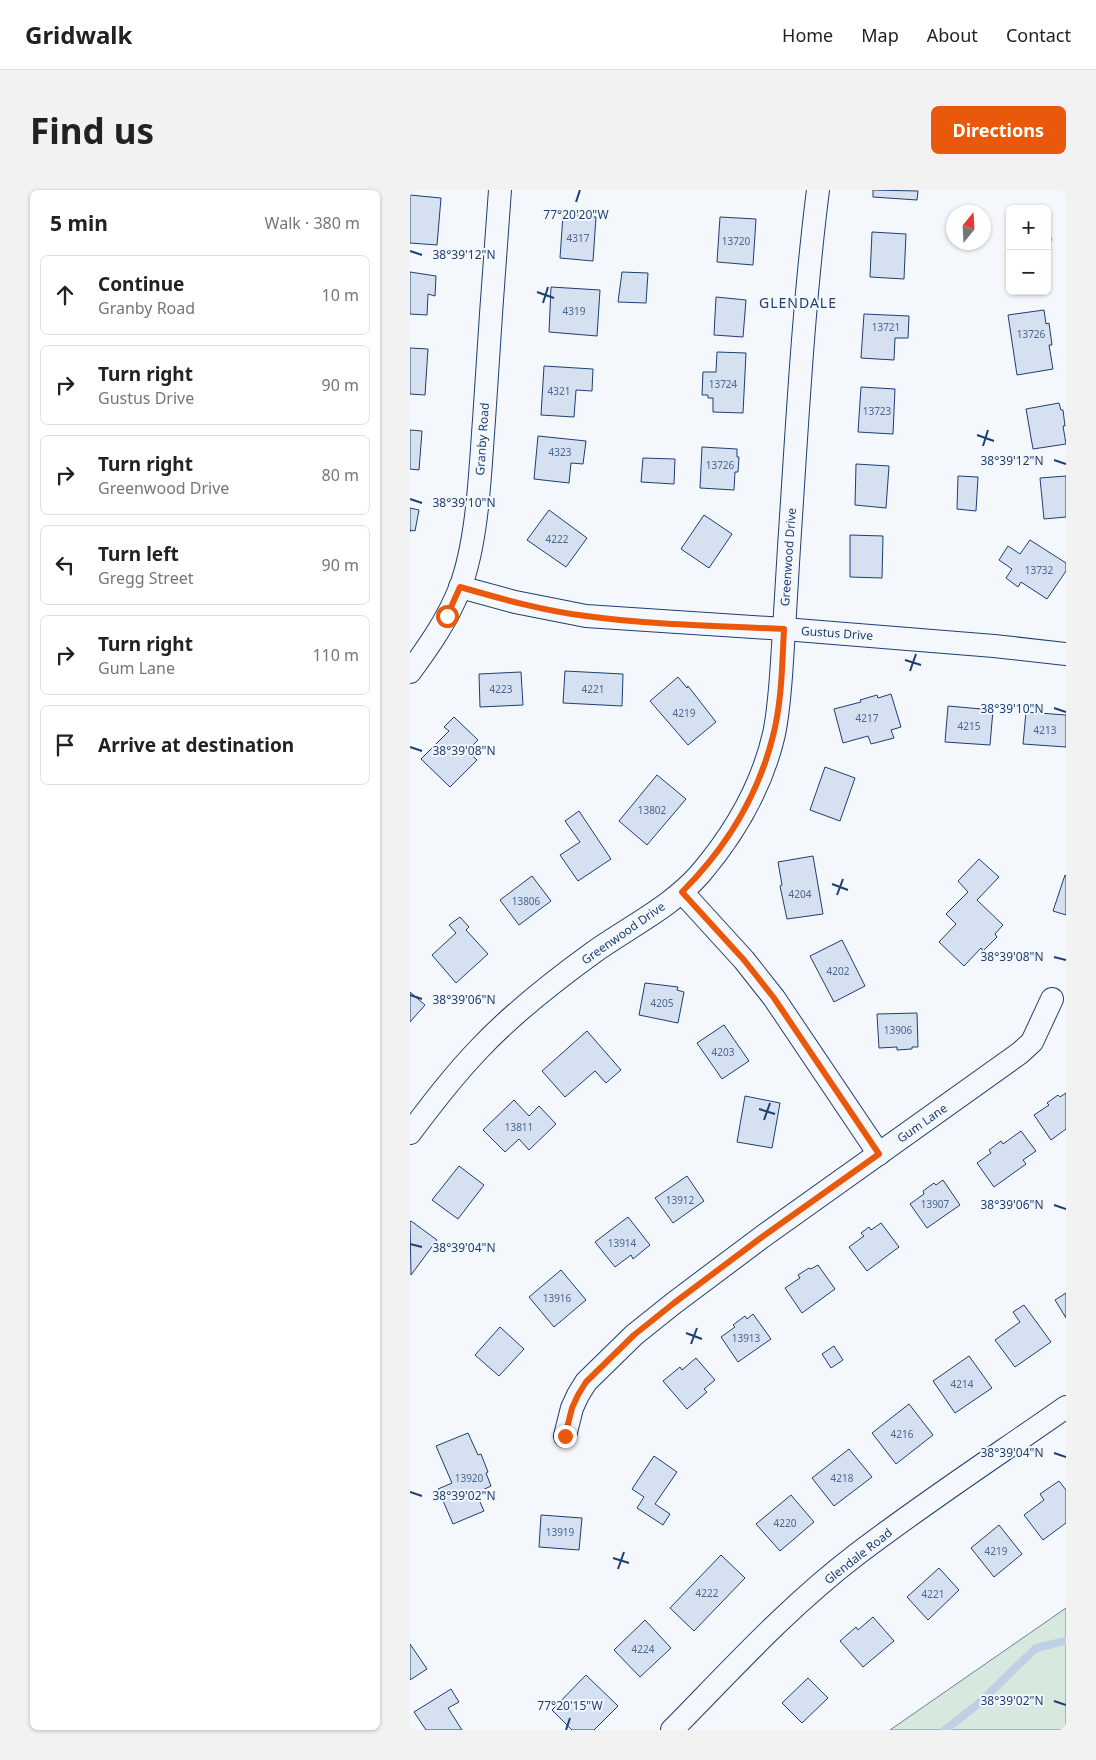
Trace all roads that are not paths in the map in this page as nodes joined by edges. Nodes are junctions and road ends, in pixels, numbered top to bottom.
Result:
1 (500, 190) edge
2 (818, 190) edge
3 (460, 587) junction
4 (784, 629) junction
5 (1066, 654) edge
6 (410, 672) edge
7 (682, 892) junction
8 (1052, 999) dead end
9 (410, 1133) edge
10 (879, 1154) junction
11 (1066, 1407) edge
12 (565, 1436) dead end
13 (672, 1730) edge

1 - 3 street, Granby Road
2 - 4 street, Greenwood Drive
3 - 4 street, Gustus Drive
3 - 6 street, Granby Road
4 - 5 street, Gustus Drive
4 - 7 street, Greenwood Drive
7 - 9 street, Greenwood Drive
7 - 10 street
8 - 10 street, Gum Lane
10 - 12 street, Gum Lane
11 - 13 street, Glendale Road

